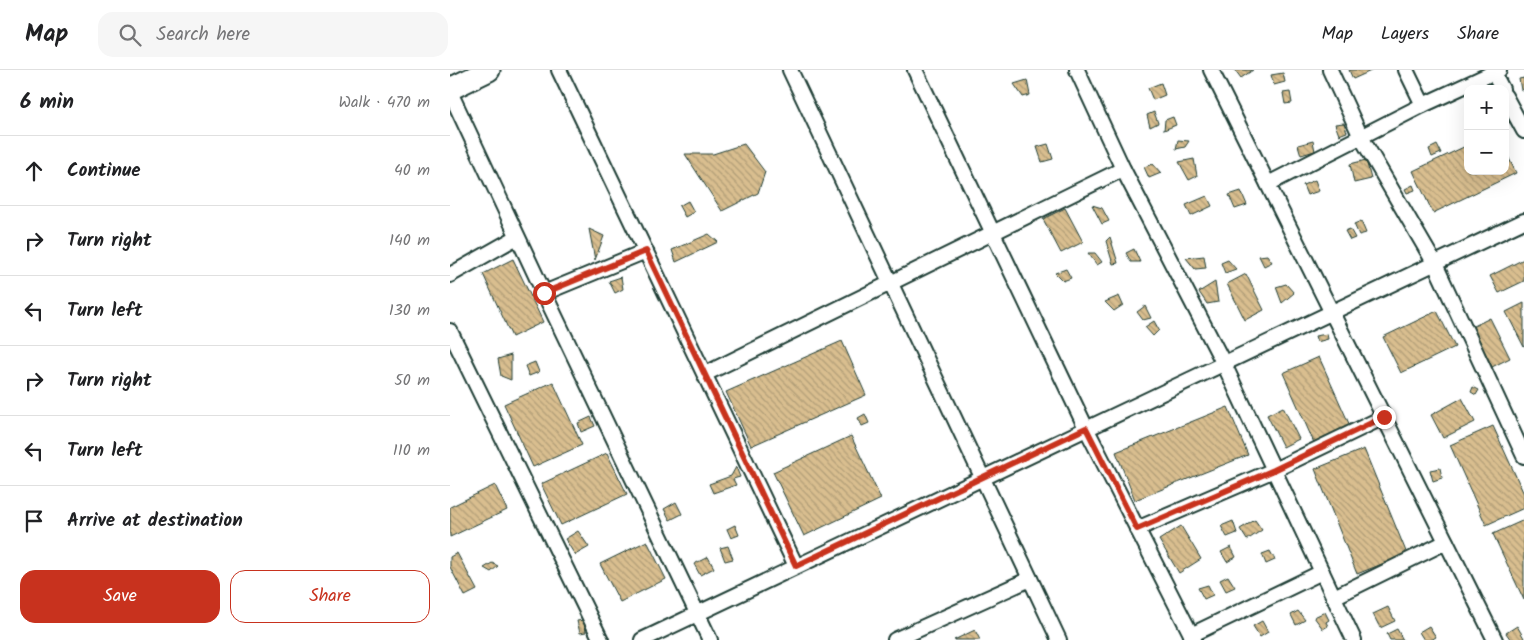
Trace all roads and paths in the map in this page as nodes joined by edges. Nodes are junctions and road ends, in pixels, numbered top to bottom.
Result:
1 (489, 70) edge
2 (559, 70) edge
3 (790, 70) edge
4 (916, 70) edge
5 (1076, 70) edge
6 (1211, 70) edge
7 (1330, 70) edge
8 (1406, 70) edge
9 (1494, 71) edge
10 (1500, 85) edge
11 (450, 91) edge
12 (1509, 103) edge
13 (1422, 105) junction
14 (1524, 131) edge
15 (1361, 137) junction
16 (1123, 169) junction
17 (1268, 184) junction
18 (1524, 221) edge
19 (993, 234) junction
20 (517, 237) junction
21 (646, 251) junction
22 (1435, 264) junction
23 (450, 275) edge
24 (891, 283) junction
25 (544, 293) junction
26 (1332, 313) junction
27 (450, 331) edge
28 (1224, 364) junction
29 (705, 374) junction
30 (1384, 417) junction
31 (1086, 428) junction
32 (1524, 456) edge
33 (1274, 470) junction
34 (981, 477) junction
35 (1137, 529) junction
36 (1446, 542) junction
37 (796, 566) junction
38 (1322, 572) junction
39 (1030, 579) junction
40 (1334, 597) junction
41 (696, 614) junction
42 (1192, 638) edge
43 (601, 640) edge
44 (642, 640) edge
45 (710, 640) edge
46 (895, 640) edge
47 (1059, 640) edge
48 (1354, 640) edge
49 (1495, 640) edge

1 - 11 main road
2 - 21 street
3 - 24 street
4 - 19 street
5 - 16 street
6 - 17 street
7 - 15 street
8 - 13 street
9 - 10 street
9 - 13 street
11 - 20 street
12 - 14 street
13 - 15 street
15 - 17 street
15 - 22 street
16 - 19 street
16 - 28 street
17 - 26 street
18 - 22 street
19 - 24 street
19 - 31 street
20 - 23 street
20 - 25 street
21 - 25 street
21 - 29 street
22 - 26 street
22 - 32 street
24 - 29 street
24 - 34 street
25 - 41 street
26 - 28 street
26 - 30 street
27 - 43 street
28 - 31 street
28 - 33 street
29 - 37 street
30 - 33 street
30 - 36 street
31 - 34 street
31 - 35 street
33 - 35 street
33 - 38 street
34 - 37 street
34 - 39 street
35 - 42 street
36 - 40 street
36 - 49 street
37 - 41 street
38 - 40 street
38 - 42 street
39 - 46 street
39 - 47 street
40 - 48 street
41 - 44 street
41 - 45 street

